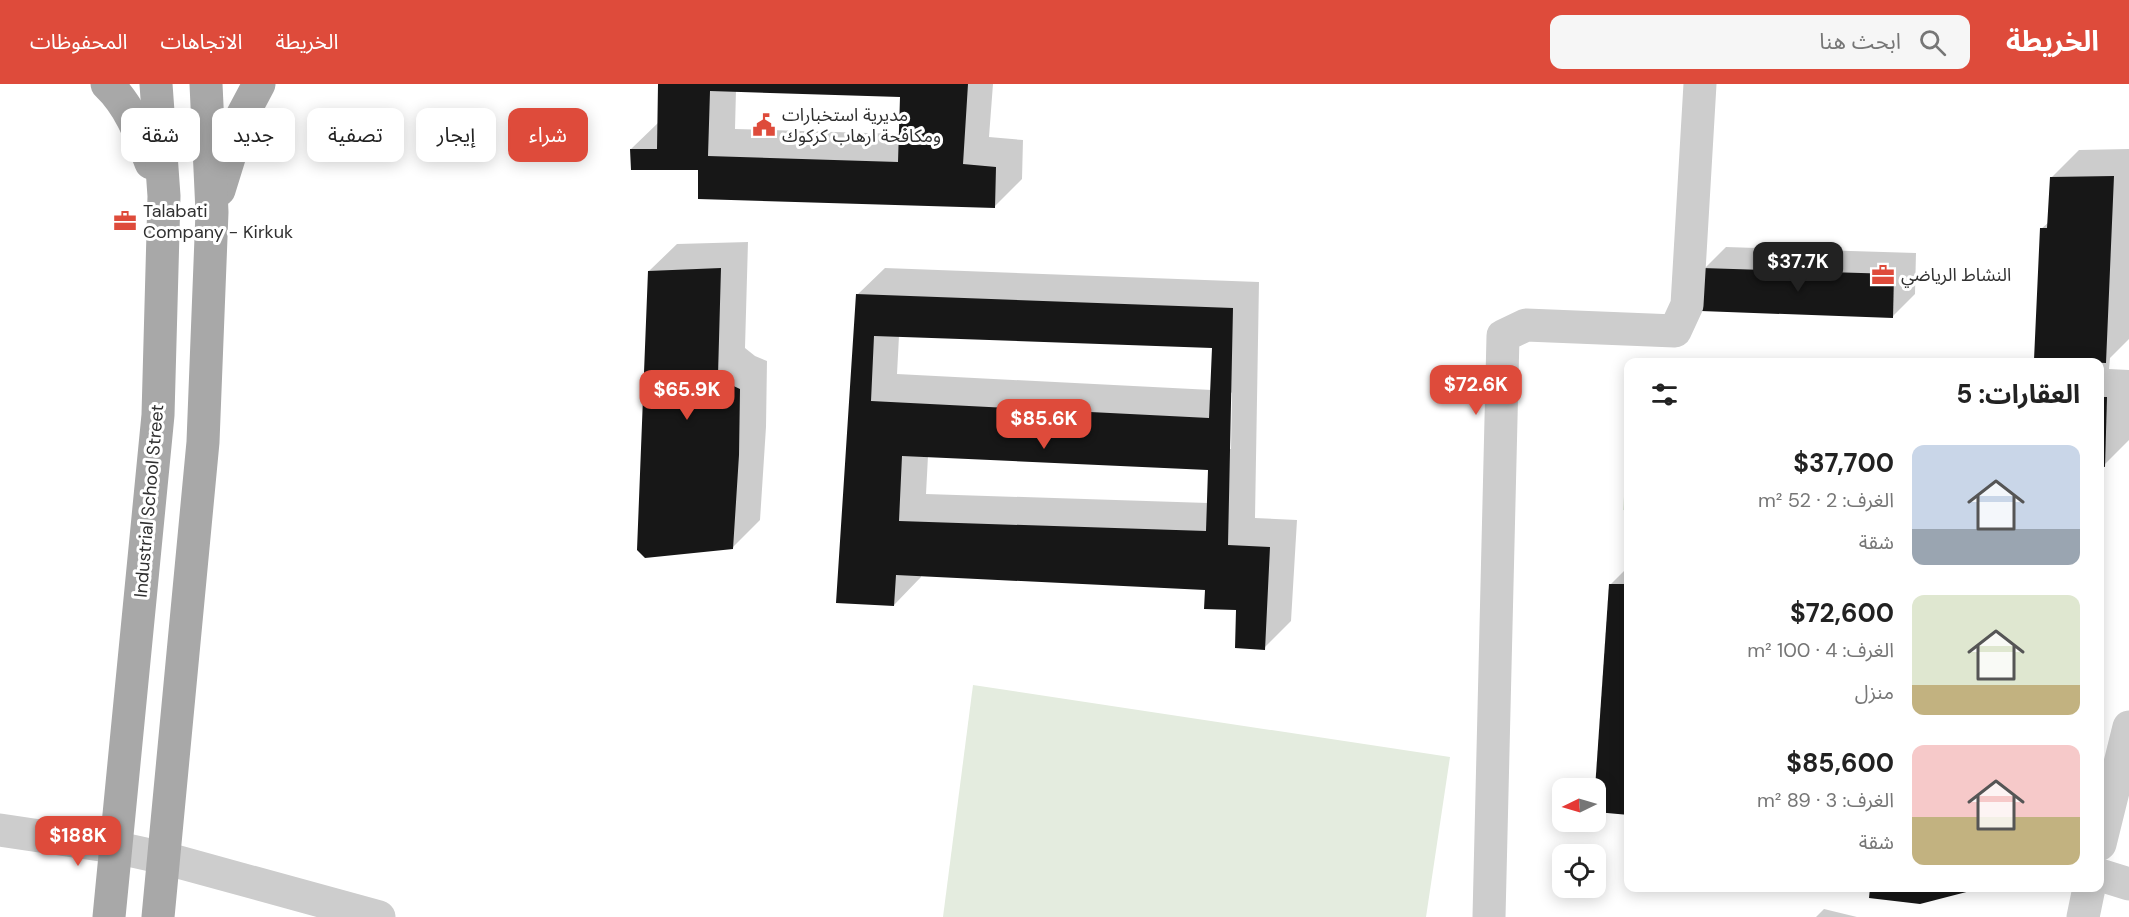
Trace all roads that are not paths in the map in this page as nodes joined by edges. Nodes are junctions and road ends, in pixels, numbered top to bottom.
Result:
1 (107, 84) edge
2 (156, 84) edge
3 (206, 84) edge
4 (259, 84) edge
5 (1700, 84) edge
6 (164, 196) junction
7 (212, 212) junction
8 (2129, 727) edge
9 (2104, 828) edge
10 (0, 830) edge
11 (114, 847) junction
12 (164, 858) junction
13 (2104, 876) edge
14 (2129, 884) edge
15 (2088, 892) edge
16 (109, 917) edge
17 (158, 917) edge
18 (379, 917) edge
19 (1489, 917) edge
20 (2082, 917) edge

1 - 6 main road
2 - 6 main road, Industrial School Street
3 - 7 main road
4 - 7 main road
5 - 19 street
6 - 11 main road, Industrial School Street
7 - 12 main road
8 - 9 street
10 - 11 street
11 - 12 street
11 - 16 main road, Industrial School Street
12 - 17 main road
12 - 18 street
13 - 14 street
15 - 20 street

